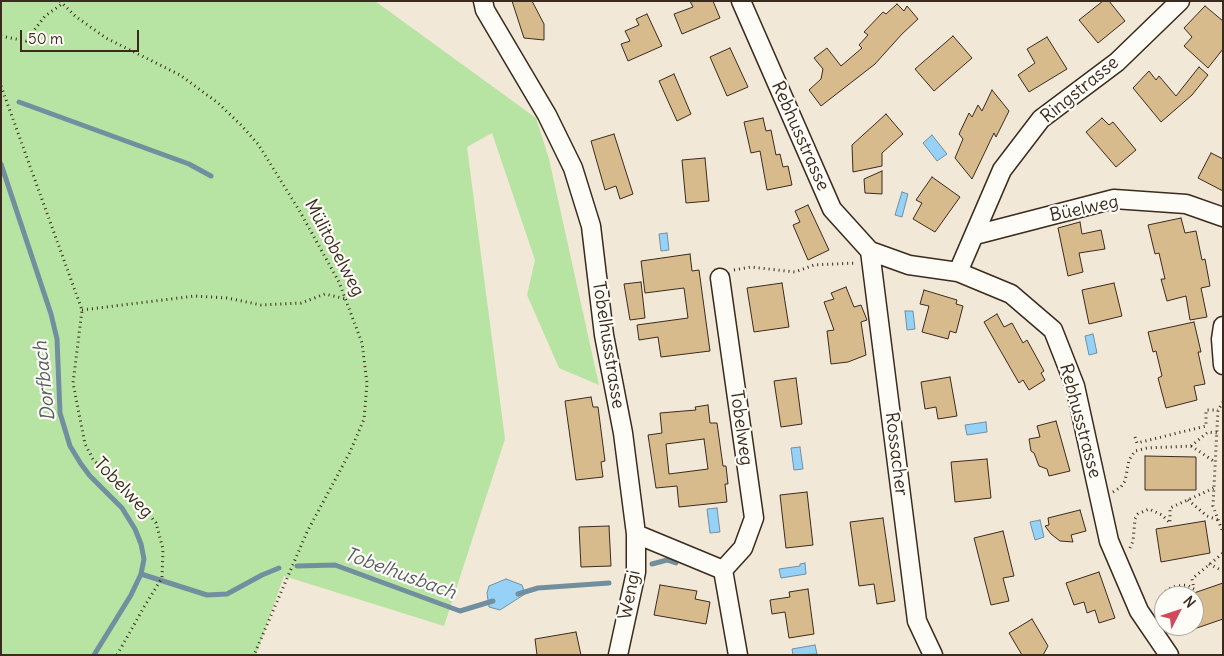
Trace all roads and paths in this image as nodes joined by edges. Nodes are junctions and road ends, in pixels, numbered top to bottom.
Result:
1 (483, 1) edge
2 (741, 1) edge
3 (1180, 1) edge
4 (61, 2) edge
5 (1, 36) edge
6 (1, 86) edge
7 (1223, 217) edge
8 (974, 235) junction
9 (871, 257) junction
10 (958, 272) junction
11 (720, 278) joint
12 (346, 299) junction
13 (82, 310) junction
14 (1223, 326) edge
15 (1223, 365) edge
16 (1223, 402) edge
17 (1218, 410) junction
18 (1217, 432) junction
19 (1135, 437) dead end
20 (1191, 446) junction
21 (1215, 462) junction
22 (1214, 488) junction
23 (1100, 498) junction
24 (1188, 500) junction
25 (1218, 520) junction
26 (1223, 533) edge
27 (636, 534) junction
28 (1223, 553) edge
29 (1116, 558) junction
30 (1209, 564) junction
31 (723, 570) junction
32 (1223, 571) edge
33 (1152, 630) junction
34 (117, 655) edge
35 (254, 655) edge
36 (618, 655) edge
37 (738, 655) edge
38 (933, 655) edge
39 (1169, 655) edge

1 - 27 street, Tobelhusstrasse
2 - 9 street, Rebhusstrasse
3 - 8 street, Ringstrasse
4 - 5 path
4 - 12 path, Mülitobelweg
6 - 13 path, Tobelweg
7 - 8 street, Büelweg
8 - 10 street, Ringstrasse
9 - 10 street, Rebhusstrasse
9 - 11 path
9 - 38 street, Rossacher
10 - 23 street, Rebhusstrasse
11 - 31 street, Tobelweg
12 - 13 path
12 - 35 path, Mülitobelweg
13 - 34 path, Tobelweg
14 - 15 street
16 - 17 path
17 - 18 path
17 - 19 path
18 - 20 path
18 - 21 path
20 - 21 path
20 - 23 path
21 - 22 path
22 - 24 path
22 - 25 path
23 - 29 street, Rebhusstrasse
24 - 25 path
24 - 29 path
25 - 26 path
27 - 31 street
27 - 36 street, Wengi
28 - 30 path
29 - 33 street, Rebhusstrasse
30 - 32 path
30 - 33 path
31 - 37 street
33 - 39 street, Rebhusstrasse

